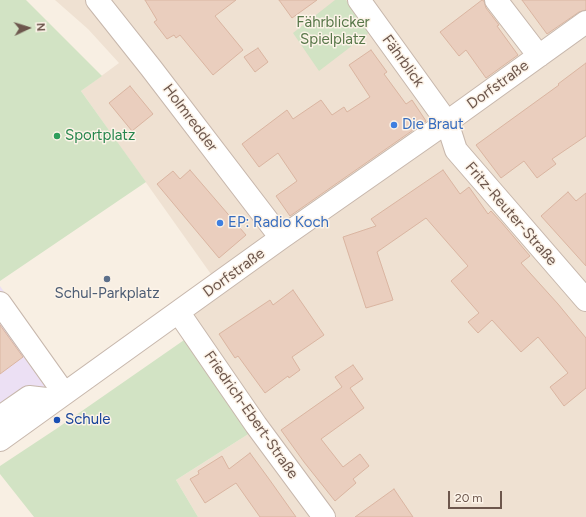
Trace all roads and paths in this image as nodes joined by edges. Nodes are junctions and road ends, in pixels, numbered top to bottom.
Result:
1 (97, 0) edge
2 (359, 0) edge
3 (496, 0) edge
4 (586, 22) edge
5 (539, 56) junction
6 (447, 122) junction
7 (281, 238) junction
8 (586, 300) edge
9 (0, 303) edge
10 (179, 313) junction
11 (60, 396) junction
12 (0, 417) edge
13 (0, 440) edge
14 (324, 517) edge

1 - 7 street, Holmredder
2 - 6 street, Fährblick
3 - 5 street
4 - 5 street, Dorfstraße
5 - 6 street, Dorfstraße
6 - 7 street, Dorfstraße
6 - 8 street, Fritz-Reuter-Straße
7 - 10 street, Dorfstraße
9 - 11 street
10 - 11 street, Dorfstraße
10 - 14 street, Friedrich-Ebert-Straße
11 - 12 street
11 - 13 street, Dorfstraße

